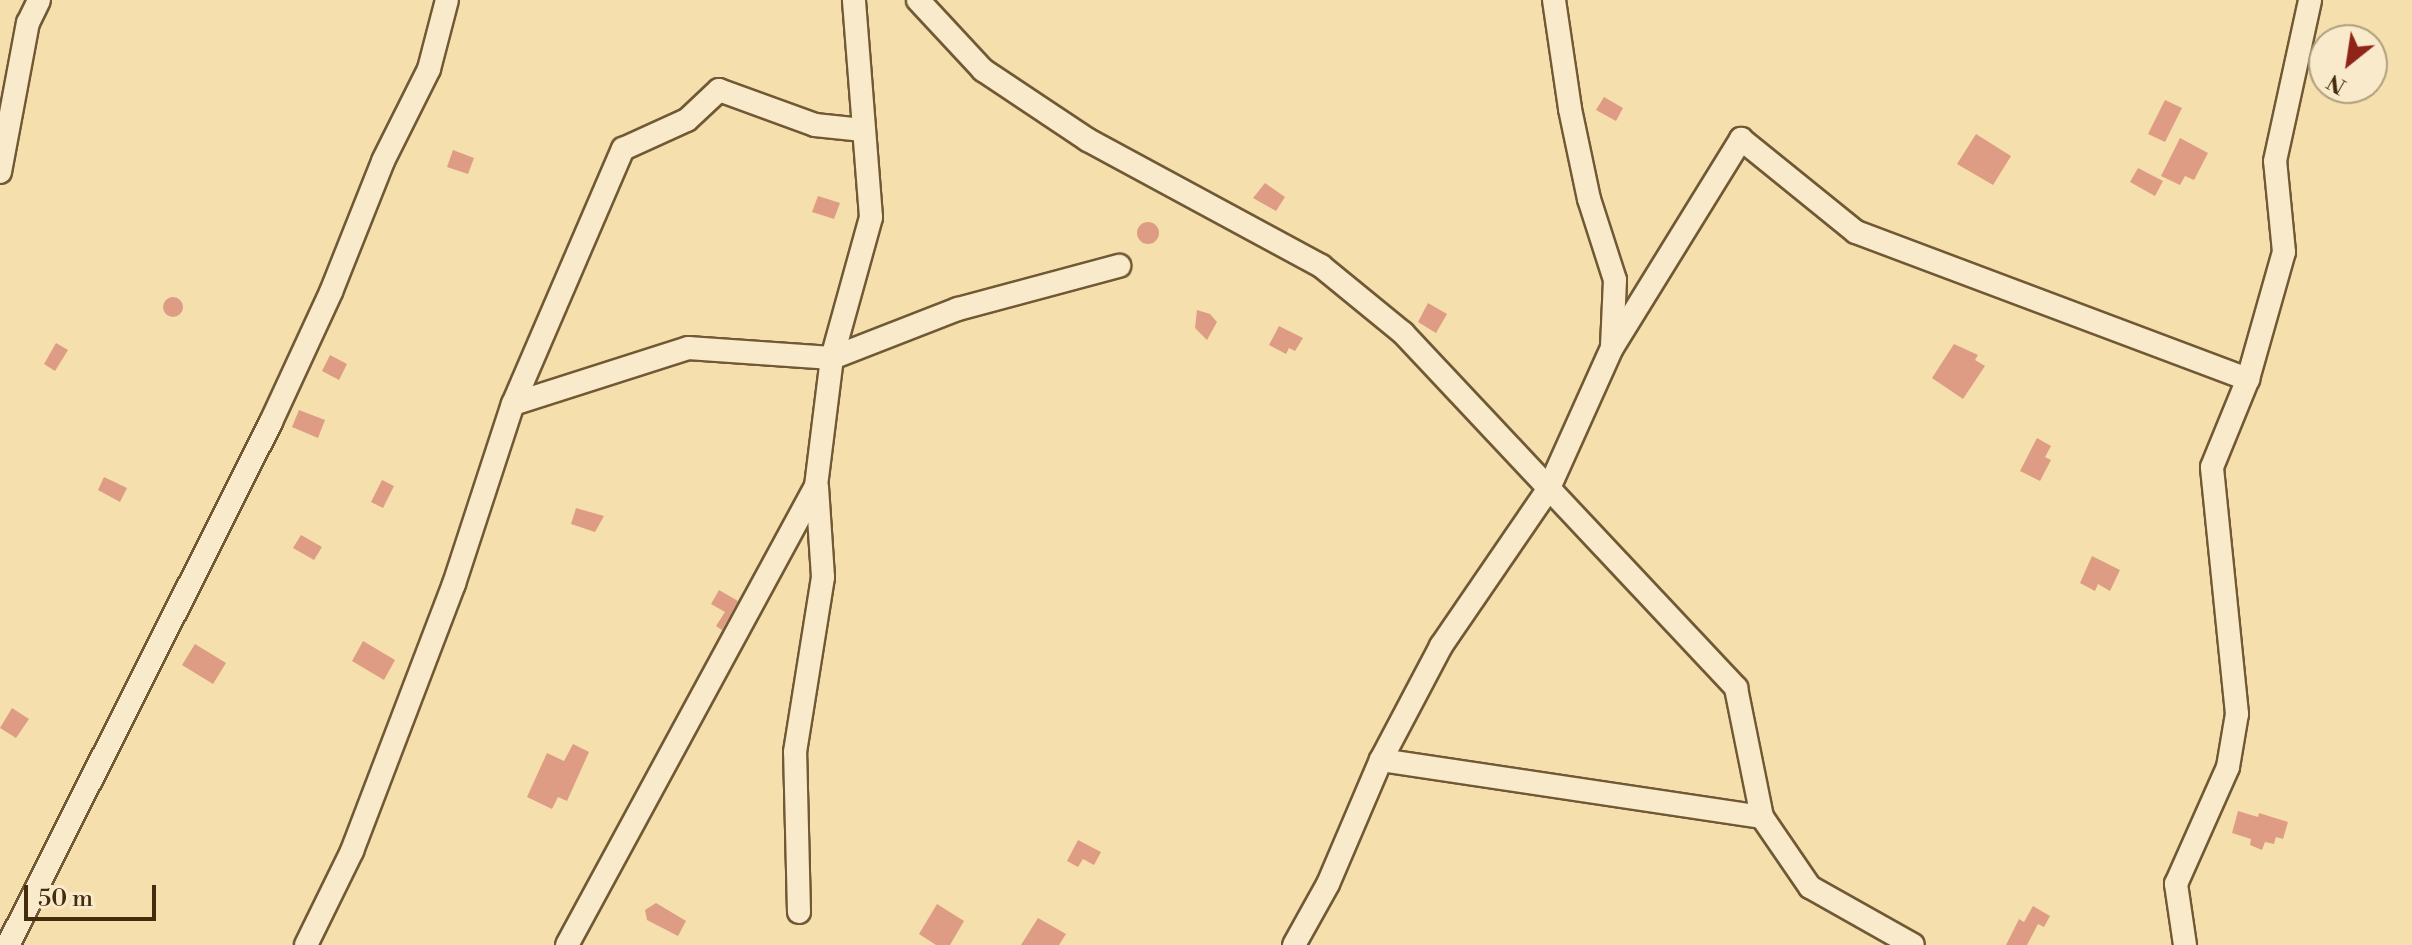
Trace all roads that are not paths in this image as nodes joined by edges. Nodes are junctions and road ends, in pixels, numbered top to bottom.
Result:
1 (39, 0) edge
2 (447, 0) edge
3 (854, 0) edge
4 (918, 0) edge
5 (1554, 0) edge
6 (2310, 0) edge
7 (863, 130) junction
8 (0, 172) edge
9 (1119, 266) dead end
10 (1612, 348) junction
11 (832, 358) junction
12 (2248, 379) junction
13 (513, 404) junction
14 (816, 486) junction
15 (1549, 488) junction
16 (1381, 760) junction
17 (1762, 817) junction
18 (799, 912) dead end
19 (8, 945) edge
20 (306, 945) edge
21 (567, 945) edge
22 (1294, 945) edge
23 (1913, 945) edge
24 (2185, 945) edge

1 - 8 street
2 - 19 street
3 - 7 street
4 - 15 street
5 - 10 street
6 - 12 street
7 - 11 street
7 - 13 street
9 - 11 street
10 - 12 street
10 - 15 street
11 - 13 street
11 - 14 street
12 - 24 street
13 - 20 street
14 - 18 street
14 - 21 street
15 - 16 street
15 - 17 street
16 - 17 street
16 - 22 street
17 - 23 street

